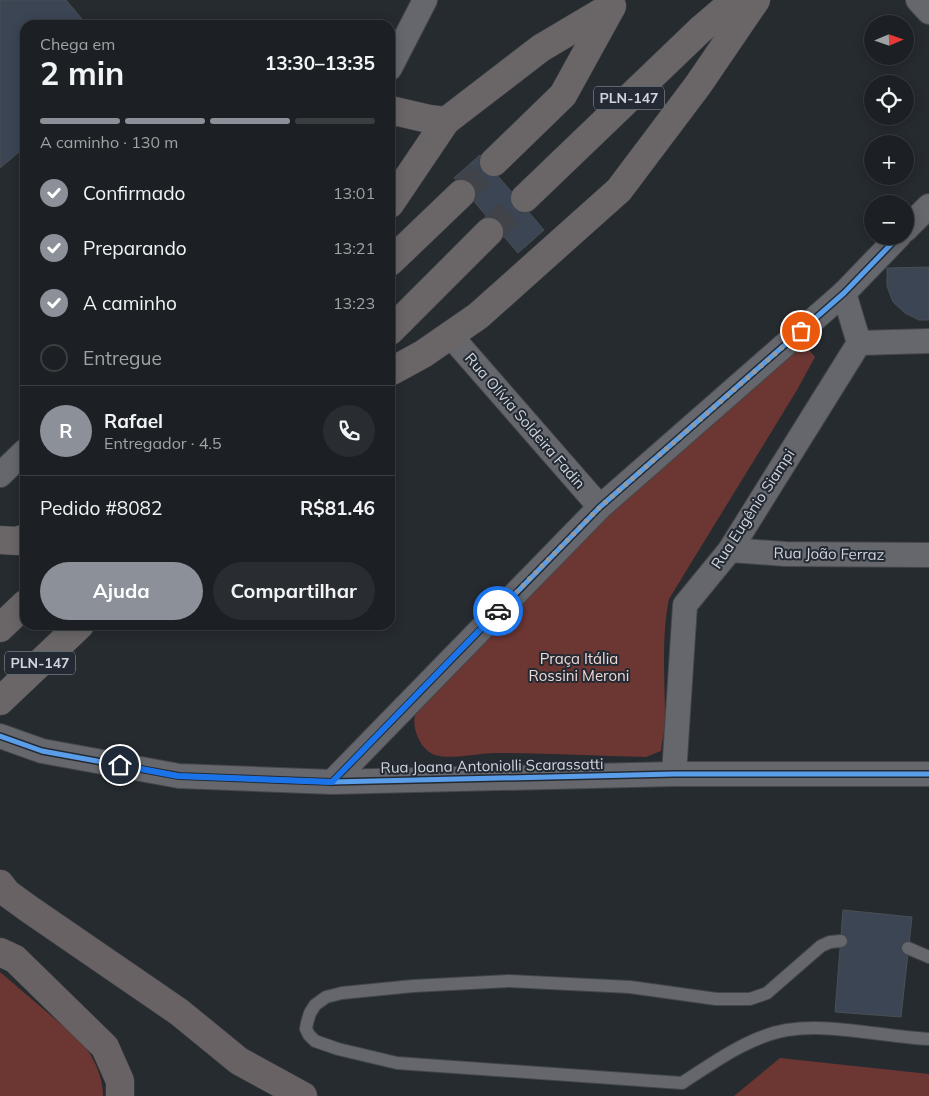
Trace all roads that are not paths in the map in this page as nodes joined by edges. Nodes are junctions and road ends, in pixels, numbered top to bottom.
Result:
1 (425, 0) edge
2 (735, 0) edge
3 (756, 0) edge
4 (918, 0) edge
5 (614, 3) edge
6 (929, 12) edge
7 (395, 58) edge
8 (395, 111) edge
9 (446, 121) junction
10 (494, 162) tunnel mouth
11 (461, 194) tunnel mouth
12 (395, 197) edge
13 (525, 198) tunnel mouth
14 (929, 206) edge
15 (914, 221) edge
16 (489, 232) tunnel mouth
17 (890, 245) edge
18 (395, 257) edge
19 (844, 293) junction
20 (395, 326) edge
21 (450, 334) junction
22 (929, 341) edge
23 (859, 342) junction
24 (395, 369) edge
25 (20, 456) edge
26 (0, 475) edge
27 (600, 507) junction
28 (0, 540) edge
29 (20, 540) edge
30 (730, 550) junction
31 (929, 556) edge
32 (20, 609) edge
33 (0, 628) edge
34 (75, 630) edge
35 (0, 701) edge
36 (0, 736) edge
37 (674, 774) junction
38 (929, 774) edge
39 (332, 782) junction
40 (0, 884) edge
41 (841, 941) dead end
42 (908, 948) dead end
43 (0, 952) edge
44 (929, 957) edge
45 (929, 1039) edge
46 (120, 1096) edge
47 (303, 1096) edge

1 - 7 street
2 - 13 main road, PLN-147
3 - 21 main road
4 - 6 street
5 - 9 main road
5 - 10 main road
8 - 9 main road
9 - 12 main road
11 - 18 main road
14 - 15 street
16 - 20 main road
17 - 19 street
19 - 23 street
19 - 27 street
21 - 24 main road
21 - 27 street, Rua Olívia Soldeira Fadin
22 - 23 street
23 - 30 street, Rua Eugênio Siampi
25 - 26 street
27 - 39 street
28 - 29 main road
30 - 31 street, Rua João Ferraz
30 - 37 street, Rua Eugênio Siampi
32 - 33 main road
34 - 35 main road, PLN-147
36 - 39 street, Rua Joana Antoniolli Scarassatti
37 - 38 street, Rua Joana Antoniolli Scarassatti
37 - 39 street, Rua Joana Antoniolli Scarassatti
40 - 47 highway
41 - 45 lane
42 - 44 lane
43 - 46 highway

